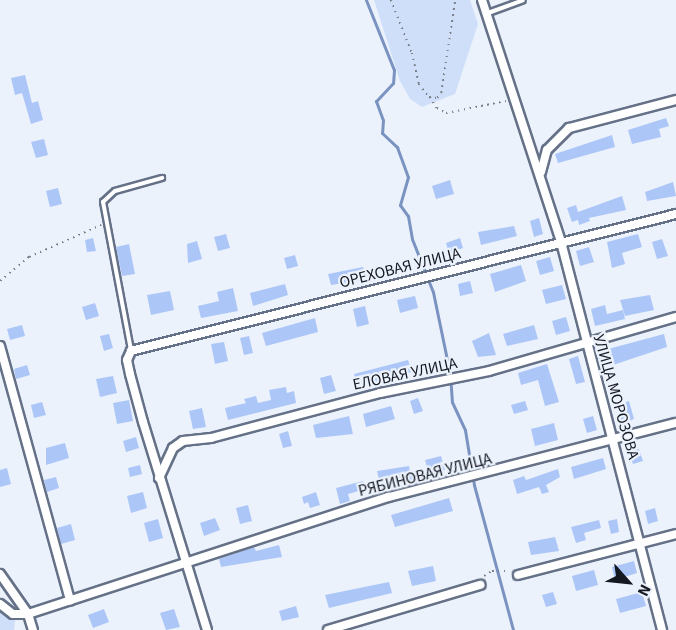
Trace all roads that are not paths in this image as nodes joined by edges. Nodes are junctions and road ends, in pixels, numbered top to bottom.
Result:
1 (482, 0) edge
2 (523, 0) edge
3 (487, 13) junction
4 (676, 100) edge
5 (541, 172) junction
6 (162, 178) dead end
7 (676, 214) edge
8 (561, 242) junction
9 (676, 317) edge
10 (585, 341) junction
11 (0, 346) edge
12 (131, 351) junction
13 (676, 423) edge
14 (614, 440) junction
15 (159, 478) junction
16 (676, 534) edge
17 (640, 543) junction
18 (184, 564) junction
19 (0, 574) edge
20 (518, 575) dead end
21 (480, 585) dead end
22 (70, 601) junction
23 (0, 604) edge
24 (28, 614) junction
25 (33, 630) edge
26 (207, 630) edge
27 (328, 630) edge
28 (662, 630) edge

1 - 3 street, УЛИЦА МОРОЗОВА
2 - 3 lane
3 - 5 street, УЛИЦА МОРОЗОВА
4 - 5 street
5 - 8 street, УЛИЦА МОРОЗОВА
6 - 12 lane
7 - 8 street, ОРЕХОВАЯ УЛИЦА
8 - 10 street, УЛИЦА МОРОЗОВА
8 - 12 street, ОРЕХОВАЯ УЛИЦА
9 - 10 street, ЕЛОВАЯ УЛИЦА
10 - 14 street, УЛИЦА МОРОЗОВА
10 - 15 street, ЕЛОВАЯ УЛИЦА
11 - 22 street
12 - 15 street
13 - 14 street, РЯБИНОВАЯ УЛИЦА
14 - 17 street, УЛИЦА МОРОЗОВА
14 - 18 street, РЯБИНОВАЯ УЛИЦА
15 - 18 street
16 - 17 street
17 - 20 street
17 - 28 street, УЛИЦА МОРОЗОВА
18 - 22 street, РЯБИНОВАЯ УЛИЦА
18 - 26 street
19 - 24 street
21 - 27 street
22 - 24 street, РЯБИНОВАЯ УЛИЦА
23 - 24 street
24 - 25 street

